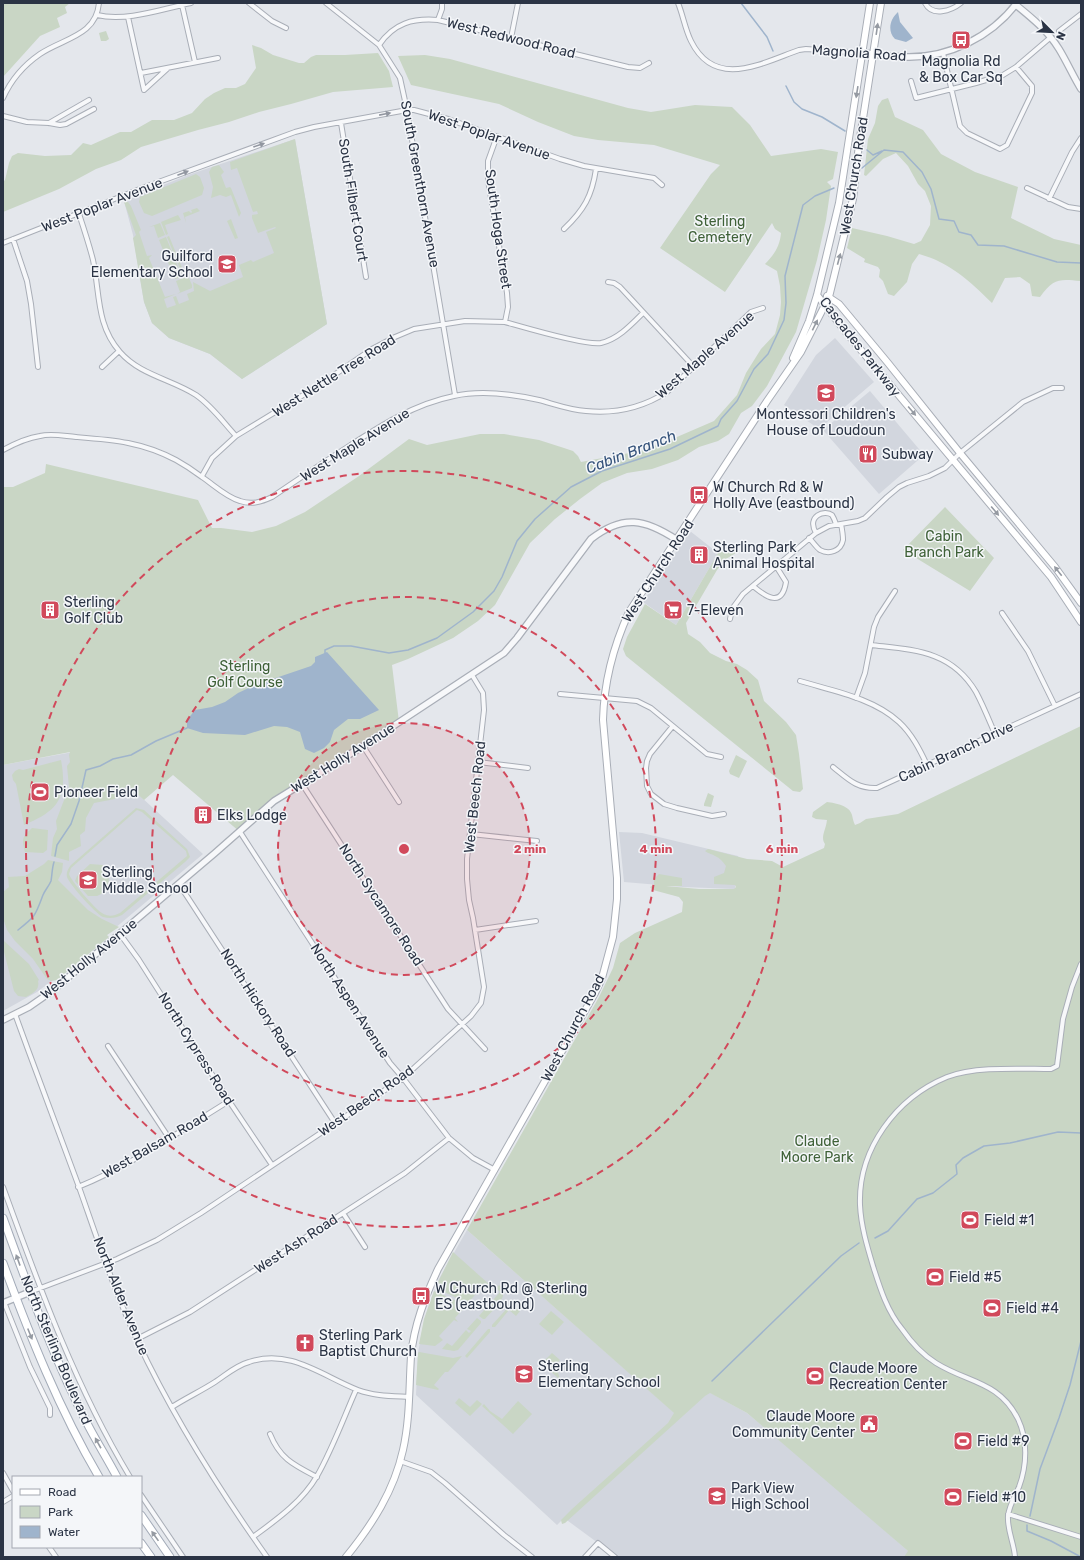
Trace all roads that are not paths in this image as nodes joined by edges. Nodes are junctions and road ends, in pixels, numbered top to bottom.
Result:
1 (99, 3) edge
2 (191, 3) edge
3 (249, 3) edge
4 (326, 3) edge
5 (442, 3) edge
6 (518, 3) edge
7 (678, 3) edge
8 (870, 3) edge
9 (881, 3) edge
10 (925, 3) edge
11 (961, 3) edge
12 (1015, 4) edge
13 (182, 5) junction
14 (1081, 14) edge
15 (97, 15) junction
16 (128, 16) junction
17 (438, 20) junction
18 (286, 28) dead end
19 (1059, 31) dead end
20 (1051, 37) junction
21 (511, 38) junction
22 (379, 45) junction
23 (863, 53) junction
24 (943, 53) junction
25 (873, 54) junction
26 (218, 58) dead end
27 (195, 62) junction
28 (649, 63) dead end
29 (1016, 67) junction
30 (167, 69) junction
31 (141, 74) junction
32 (911, 81) dead end
33 (951, 89) junction
34 (1081, 89) edge
35 (3, 98) edge
36 (89, 100) dead end
37 (94, 110) dead end
38 (407, 110) junction
39 (3, 116) edge
40 (49, 123) junction
41 (341, 123) junction
42 (497, 136) junction
43 (1081, 138) edge
44 (596, 169) junction
45 (662, 185) dead end
46 (1027, 188) dead end
47 (1049, 199) junction
48 (1081, 209) edge
49 (79, 214) junction
50 (564, 229) dead end
51 (13, 240) junction
52 (3, 243) edge
53 (366, 277) dead end
54 (608, 282) dead end
55 (817, 295) junction
56 (829, 297) junction
57 (825, 305) junction
58 (763, 308) dead end
59 (644, 313) junction
60 (505, 322) junction
61 (444, 325) junction
62 (119, 351) junction
63 (38, 367) dead end
64 (102, 367) dead end
65 (694, 367) junction
66 (780, 382) junction
67 (1062, 388) dead end
68 (456, 395) junction
69 (236, 436) junction
70 (3, 450) edge
71 (960, 453) junction
72 (953, 460) junction
73 (202, 476) junction
74 (838, 524) junction
75 (816, 533) junction
76 (809, 538) junction
77 (677, 540) junction
78 (776, 566) junction
79 (753, 586) junction
80 (895, 591) dead end
81 (1081, 602) edge
82 (1002, 613) dead end
83 (730, 619) dead end
84 (1081, 622) edge
85 (870, 645) junction
86 (472, 675) junction
87 (800, 681) dead end
88 (560, 694) dead end
89 (1081, 694) edge
90 (856, 698) junction
91 (603, 699) junction
92 (1055, 706) junction
93 (672, 726) junction
94 (995, 734) junction
95 (364, 746) junction
96 (721, 757) dead end
97 (478, 762) junction
98 (927, 765) junction
99 (833, 767) dead end
100 (528, 768) dead end
101 (302, 784) junction
102 (399, 802) dead end
103 (724, 814) dead end
104 (240, 832) junction
105 (471, 834) junction
106 (537, 841) dead end
107 (179, 884) junction
108 (536, 921) dead end
109 (475, 930) junction
110 (120, 934) junction
111 (1081, 964) edge
112 (15, 1014) junction
113 (3, 1020) edge
114 (462, 1025) junction
115 (108, 1046) dead end
116 (485, 1049) dead end
117 (403, 1078) junction
118 (229, 1101) junction
119 (336, 1122) junction
120 (169, 1138) junction
121 (449, 1138) junction
122 (272, 1165) junction
123 (495, 1170) junction
124 (3, 1187) edge
125 (78, 1187) junction
126 (343, 1214) junction
127 (3, 1218) edge
128 (365, 1247) dead end
129 (3, 1262) edge
130 (106, 1264) junction
131 (41, 1288) junction
132 (30, 1292) junction
133 (16, 1298) junction
134 (4, 1303) edge
135 (137, 1339) junction
136 (356, 1390) junction
137 (409, 1397) junction
138 (172, 1407) junction
139 (50, 1415) dead end
140 (270, 1434) dead end
141 (400, 1461) junction
142 (3, 1473) edge
143 (98, 1476) edge
144 (116, 1476) edge
145 (129, 1476) edge
146 (317, 1477) junction
147 (12, 1489) edge
148 (12, 1497) edge
149 (142, 1497) edge
150 (3, 1502) edge
151 (1008, 1514) junction
152 (142, 1516) edge
153 (253, 1537) junction
154 (1081, 1537) edge
155 (142, 1544) edge
156 (50, 1548) edge
157 (524, 1552) junction
158 (56, 1557) edge
159 (151, 1557) edge
160 (170, 1557) edge
161 (182, 1557) edge
162 (268, 1557) edge
163 (346, 1557) edge
164 (520, 1557) edge
165 (532, 1557) edge
166 (585, 1557) edge
167 (614, 1557) edge
168 (1015, 1557) edge

1 - 15 street
2 - 13 street
3 - 18 street
4 - 22 street, South Greenthorn Avenue
5 - 17 street
6 - 21 street
7 - 23 street, Magnolia Road
8 - 23 main road, West Church Road
25 -> 9 main road, West Church Road
10 - 11 street
12 - 20 street
12 - 24 street, Magnolia Road
13 - 16 street
13 - 27 street
14 - 19 street
15 - 16 street
15 - 35 street
16 - 31 street
17 - 21 street, West Redwood Road
17 - 22 street, West Redwood Road
20 - 29 street
20 - 34 street
21 - 28 street, West Redwood Road
22 - 38 street, South Greenthorn Avenue
23 - 25 street, Magnolia Road
23 -> 55 main road, West Church Road
24 - 25 street, Magnolia Road
24 - 33 street
56 -> 25 main road, West Church Road
26 - 27 street
27 - 30 street
29 - 33 street
29 - 33 street
30 - 31 street
30 - 31 street
32 - 33 street
36 - 40 street
37 - 40 street
41 -> 38 street, West Poplar Avenue
38 - 42 street, West Poplar Avenue
38 - 61 street, South Greenthorn Avenue
39 - 40 street
49 -> 41 street, West Poplar Avenue
41 - 53 street, South Filbert Court
42 - 44 street, West Poplar Avenue
42 - 60 street, South Hoga Street
43 - 47 street
44 - 45 street, West Poplar Avenue
44 - 50 street
46 - 47 street
47 - 48 street
49 - 51 street, West Poplar Avenue
49 - 62 street
51 - 52 street, West Poplar Avenue
51 - 63 street
54 - 59 street
55 - 56 main road, Cascades Parkway
55 - 57 main road, Cascades Parkway
55 - 66 main road, West Church Road
56 - 57 main road, West Church Road
56 - 71 main road, Cascades Parkway
66 -> 57 main road, West Church Road
57 -> 72 main road, Cascades Parkway
58 - 65 street, West Maple Avenue
59 - 60 street, West Nettle Tree Road
59 - 65 street
60 - 61 street, West Nettle Tree Road
61 - 68 street, South Greenthorn Avenue
61 - 69 street, West Nettle Tree Road
62 - 64 street
62 - 69 street
65 - 68 street, West Maple Avenue
66 - 77 main road, West Church Road
67 - 71 street
68 - 73 street, West Maple Avenue
69 - 73 street, West Nettle Tree Road
70 - 73 street, West Maple Avenue
71 - 72 street
81 -> 71 main road, Cascades Parkway
72 - 74 street
72 -> 84 main road, Cascades Parkway
74 - 75 street
74 - 75 street
74 - 76 street
75 - 76 street
76 - 78 street
77 - 86 street, West Holly Avenue
77 - 91 main road, West Church Road
78 - 79 street
78 - 79 street
79 - 83 street
80 - 85 street
82 - 92 street
85 - 90 street
85 - 94 street
86 - 95 street, West Holly Avenue
86 - 97 street, West Beech Road
87 - 90 street
88 - 91 street
89 - 92 street, Cabin Branch Drive
90 - 98 street
91 - 93 street
91 - 123 main road, West Church Road
92 - 94 street, Cabin Branch Drive
93 - 96 street
93 - 103 street
94 - 98 street, Cabin Branch Drive
95 - 101 street, West Holly Avenue
95 - 102 street
97 - 100 street
97 - 105 street, West Beech Road
98 - 99 street, Cabin Branch Drive
101 - 104 street, West Holly Avenue
101 - 114 street, North Sycamore Road
104 - 107 street, West Holly Avenue
104 - 117 street, North Aspen Avenue
105 - 106 street
105 - 109 street, West Beech Road
107 - 110 street, West Holly Avenue
107 - 119 street, North Hickory Road
108 - 109 street
109 - 114 street, West Beech Road
110 - 112 street, West Holly Avenue
110 - 118 street, North Cypress Road
111 - 151 street
112 - 113 street, West Holly Avenue
112 - 125 street, North Alder Avenue
114 - 116 street, North Sycamore Road
114 - 117 street, West Beech Road
115 - 120 street
117 - 119 street, West Beech Road
117 - 121 street, North Aspen Avenue
118 - 120 street, West Balsam Road
118 - 122 street, North Cypress Road
119 - 122 street, West Beech Road
120 - 125 street, West Balsam Road
121 - 123 street, North Aspen Avenue
121 - 126 street, West Ash Road
122 - 130 street, West Beech Road
123 - 137 main road, West Church Road
124 - 131 street
125 - 130 street, North Alder Avenue
126 - 128 street
126 - 135 street, West Ash Road
132 -> 127 main road, North Sterling Boulevard
129 - 133 main road, North Sterling Boulevard
130 - 131 street, West Beech Road
130 - 135 street, North Alder Avenue
131 - 132 street, West Beech Road
131 - 145 street
132 - 133 street
144 -> 132 main road, North Sterling Boulevard
133 - 134 street
133 -> 143 main road, North Sterling Boulevard
134 - 139 street
135 - 138 street, North Alder Avenue
136 - 137 street
136 - 138 street
136 - 146 street
137 - 141 main road, West Church Road
138 - 153 street, North Alder Avenue
140 - 146 street
141 - 157 street
141 - 163 main road, West Church Road
142 - 147 street
146 - 153 street
148 - 150 street
149 - 161 street
151 - 154 street
151 - 168 street
160 -> 152 main road
153 - 162 street, North Alder Avenue
155 - 159 main road
156 - 158 street
157 - 164 street
157 - 165 street
166 - 167 street

